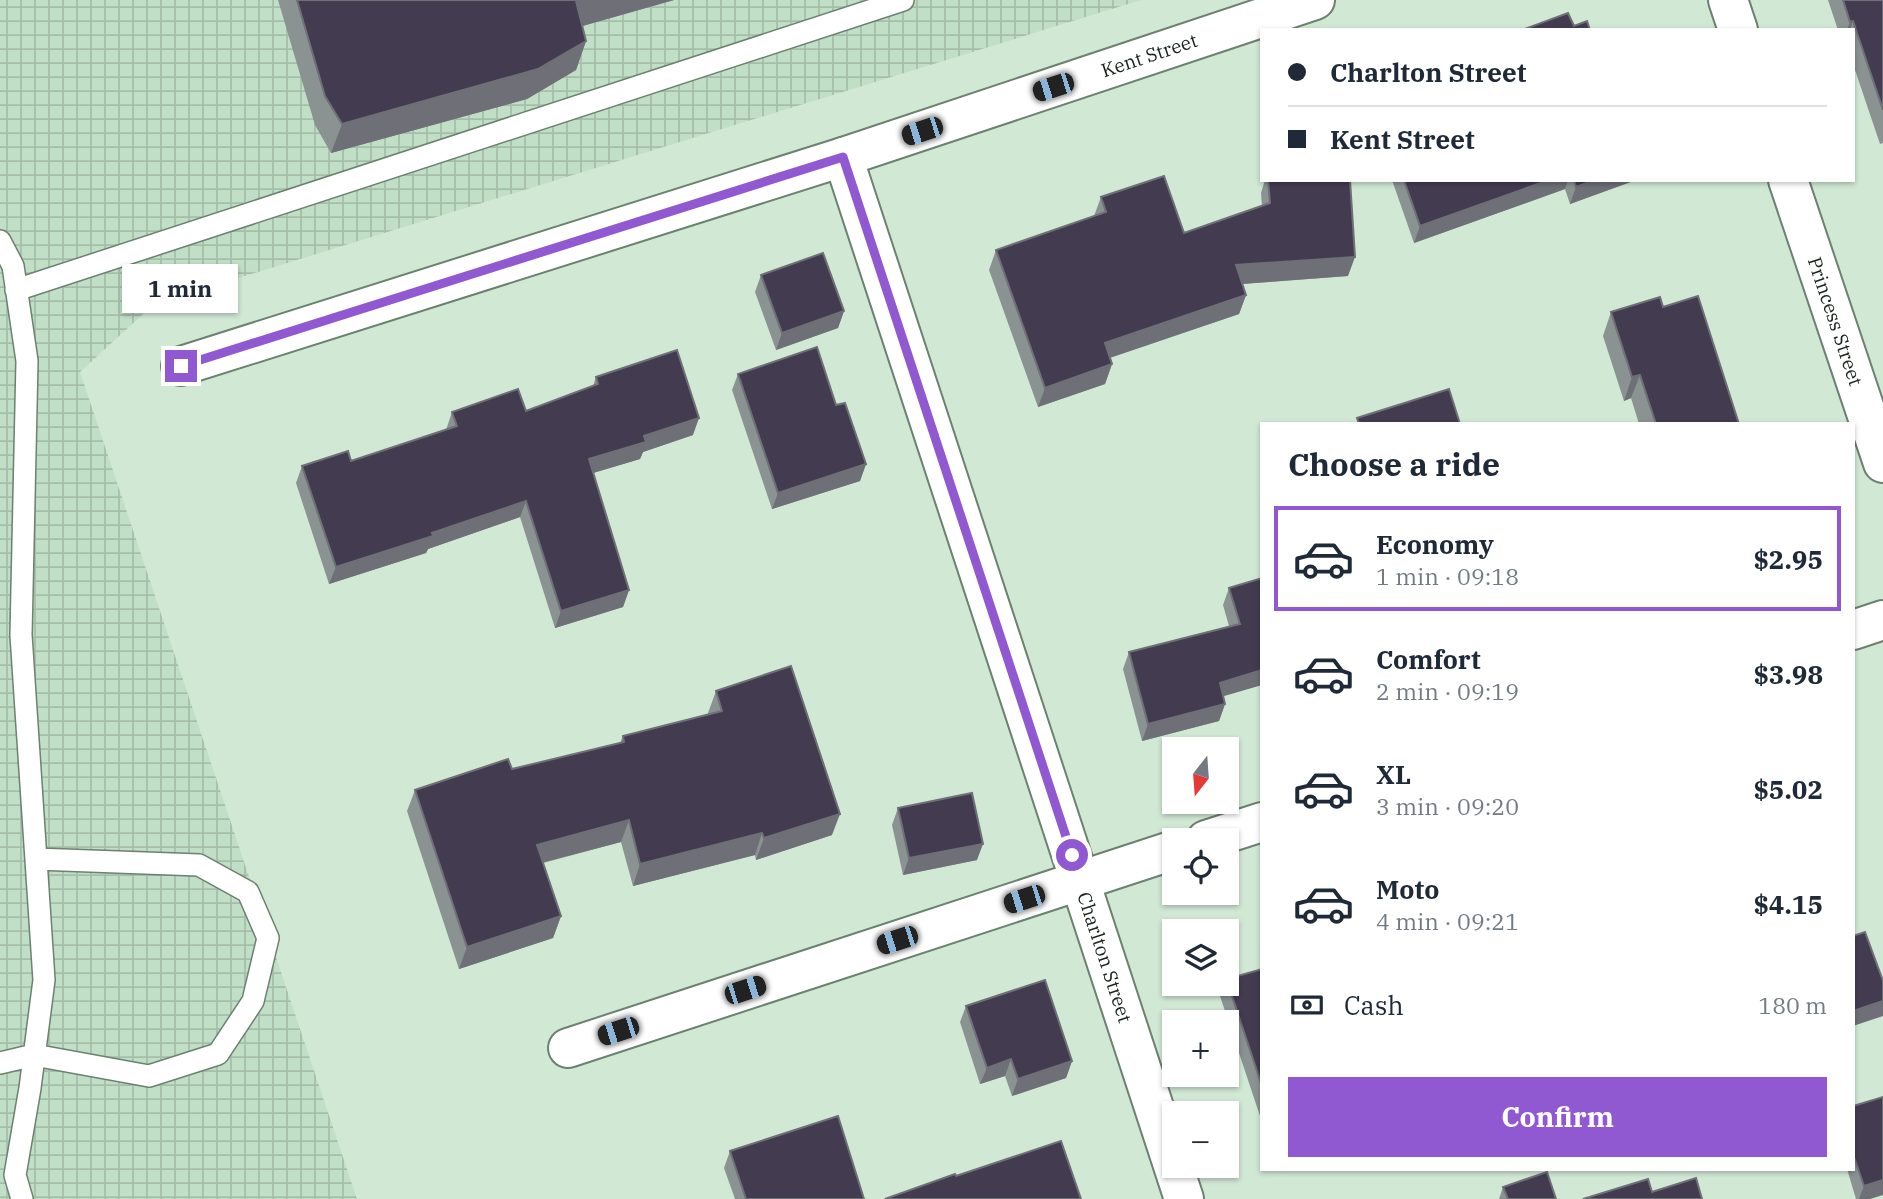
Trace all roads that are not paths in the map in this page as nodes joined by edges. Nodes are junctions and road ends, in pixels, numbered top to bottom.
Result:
1 (903, 0) edge
2 (1315, 0) edge
3 (1728, 0) edge
4 (1737, 28) edge
5 (843, 157) junction
6 (1789, 182) edge
7 (0, 241) edge
8 (16, 290) junction
9 (181, 366) dead end
10 (1883, 463) edge
11 (1883, 620) edge
12 (1855, 629) edge
13 (1260, 823) edge
14 (1239, 829) edge
15 (1162, 854) edge
16 (36, 859) junction
17 (1080, 880) junction
18 (568, 1048) dead end
19 (34, 1055) junction
20 (0, 1063) edge
21 (22, 1199) edge
22 (1184, 1199) edge

1 - 8 lane
2 - 5 street, Kent Street
3 - 4 street
5 - 9 street, Kent Street
5 - 17 street, Charlton Street
6 - 10 street, Princess Street
7 - 8 lane
8 - 16 lane
11 - 12 street
13 - 14 street
15 - 17 street
16 - 19 lane
16 - 19 lane
17 - 18 street
17 - 22 street, Charlton Street
19 - 20 lane
19 - 21 lane

